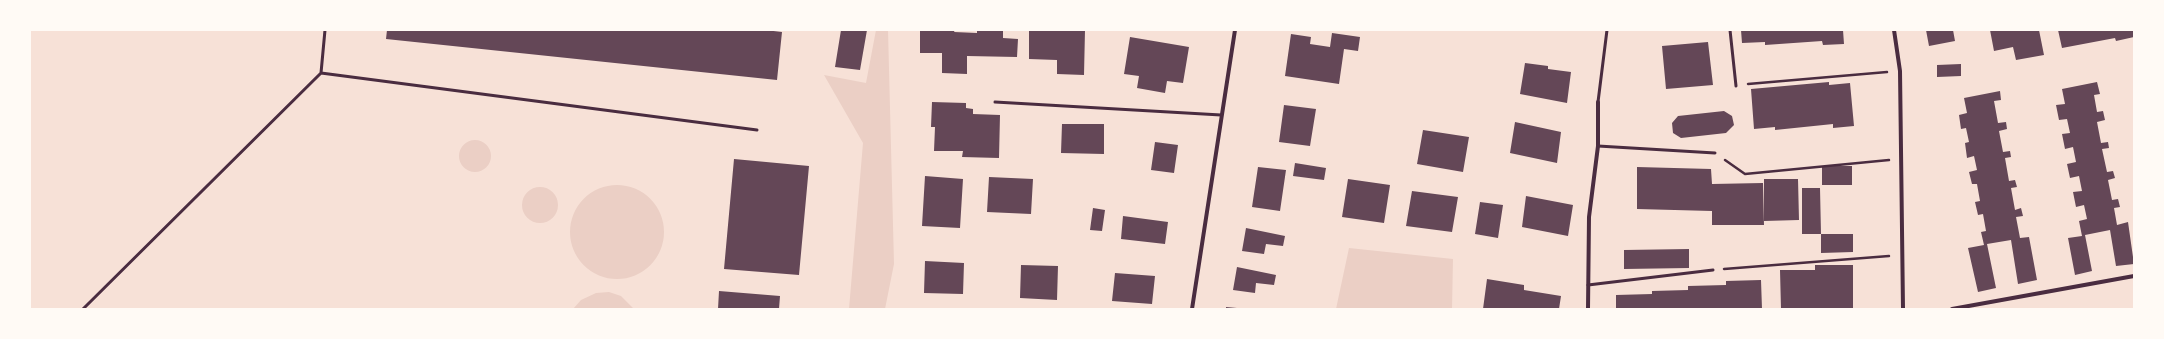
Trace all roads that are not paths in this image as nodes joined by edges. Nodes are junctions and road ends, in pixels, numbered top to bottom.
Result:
1 (325, 30) edge
2 (1235, 30) edge
3 (1606, 30) edge
4 (1730, 30) edge
5 (1894, 30) edge
6 (320, 73) junction
7 (1736, 86) road end
8 (995, 102) dead end
9 (1598, 102) joint
10 (1221, 115) junction
11 (757, 130) dead end
12 (1598, 146) junction
13 (1715, 153) road end
14 (1713, 270) road end
15 (2134, 276) edge
16 (1588, 285) junction
17 (83, 309) edge
18 (1192, 309) edge
19 (1588, 309) edge
20 (1903, 309) edge
21 (1952, 309) edge

1 - 6 lane
2 - 10 street
3 - 9 lane
4 - 7 lane
5 - 20 street
6 - 11 lane
6 - 17 lane
8 - 10 lane
9 - 12 street
10 - 18 street
12 - 13 lane
12 - 16 street
14 - 16 lane
15 - 21 street
16 - 19 street

